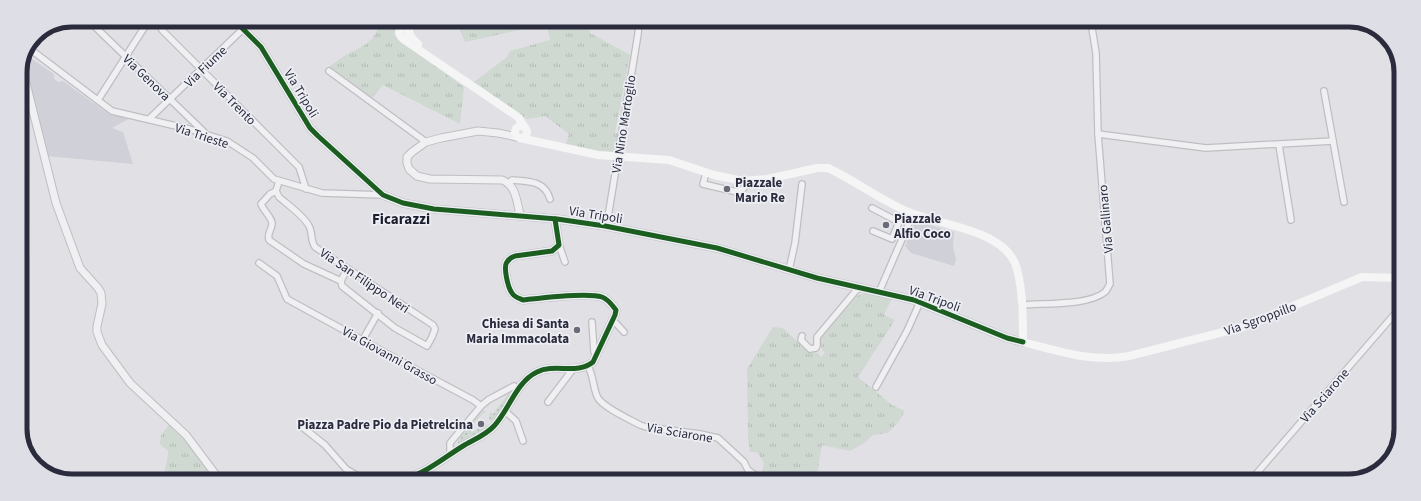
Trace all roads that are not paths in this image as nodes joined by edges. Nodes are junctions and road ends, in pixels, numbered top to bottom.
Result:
1 (95, 27) edge
2 (144, 27) edge
3 (161, 27) edge
4 (400, 27) edge
5 (402, 27) edge
6 (409, 27) edge
7 (639, 27) edge
8 (1092, 27) edge
9 (244, 29) joint
10 (32, 52) edge
11 (431, 55) junction
12 (125, 56) junction
13 (440, 63) junction
14 (202, 70) junction
15 (329, 71) dead end
16 (27, 87) edge
17 (1324, 91) dead end
18 (98, 100) junction
19 (170, 100) junction
20 (149, 118) junction
21 (521, 133) junction
22 (206, 134) junction
23 (1098, 134) junction
24 (1333, 141) junction
25 (426, 142) junction
26 (1279, 144) junction
27 (617, 157) junction
28 (706, 173) junction
29 (279, 181) junction
30 (748, 181) junction
31 (509, 184) junction
32 (802, 184) dead end
33 (306, 189) junction
34 (276, 191) junction
35 (383, 195) junction
36 (550, 199) dead end
37 (1344, 202) dead end
38 (872, 208) dead end
39 (904, 210) junction
40 (913, 214) junction
41 (520, 215) junction
42 (555, 219) junction
43 (1291, 220) dead end
44 (899, 222) junction
45 (605, 226) junction
46 (873, 230) dead end
47 (559, 245) junction
48 (566, 262) dead end
49 (259, 263) dead end
50 (347, 269) junction
51 (789, 270) junction
52 (1394, 278) edge
53 (341, 281) junction
54 (859, 287) junction
55 (879, 292) junction
56 (920, 302) junction
57 (1022, 305) junction
58 (378, 313) junction
59 (1394, 315) edge
60 (613, 320) junction
61 (592, 322) dead end
62 (624, 332) dead end
63 (802, 336) dead end
64 (362, 340) junction
65 (1023, 342) junction
66 (597, 354) junction
67 (1118, 358) joint
68 (588, 366) junction
69 (573, 369) junction
70 (514, 386) dead end
71 (876, 387) dead end
72 (548, 402) dead end
73 (481, 406) junction
74 (505, 411) junction
75 (301, 426) dead end
76 (523, 441) dead end
77 (450, 454) junction
78 (215, 474) edge
79 (354, 474) edge
80 (417, 474) edge
81 (754, 474) edge
82 (1256, 474) edge

1 - 12 street, Via Genova
2 - 12 street
3 - 14 street, Via Trento
4 - 13 main road
5 - 11 street
6 - 11 main road
7 - 27 street, Via Nino Martoglio
8 - 23 street, Via Gallinaro
9 - 14 street, Via Fiume
9 - 35 street, Via Tripoli
10 - 18 street, Via Trieste
11 - 13 main road
12 - 18 street
12 - 19 street, Via Genova
13 - 21 main road
14 - 19 street, Via Fiume
14 - 33 street, Via Trento
15 - 25 street
16 - 78 street
17 - 24 street
18 - 20 street, Via Trieste
19 - 20 street, Via Fiume
19 - 22 street, Via Genova
20 - 22 street, Via Trieste
21 - 25 street
21 - 27 main road
22 - 29 street, Via Trieste
23 - 26 street
23 - 57 street, Via Gallinaro
24 - 26 street
24 - 37 street
25 - 31 street
26 - 43 street
27 - 28 main road
27 - 45 street, Via Nino Martoglio
28 - 30 main road
28 - 30 street
29 - 33 street, Via Trieste
29 - 34 street
30 - 39 main road
31 - 36 street
31 - 41 street
32 - 51 street
33 - 35 street, Via Trieste
34 - 50 street, Via San Filippo Neri
34 - 53 street
35 - 41 street, Via Tripoli
38 - 44 street
39 - 40 main road
39 - 44 street
40 - 55 street
40 - 57 main road
41 - 42 street, Via Tripoli
42 - 45 street, Via Tripoli
42 - 47 street
44 - 46 street
45 - 51 street, Via Tripoli
47 - 48 street
47 - 60 street
49 - 64 street, Via Giovanni Grasso
50 - 53 street
50 - 58 street, Via San Filippo Neri
51 - 54 street, Via Tripoli
52 - 67 main road, Via Sgroppillo
53 - 58 street
54 - 55 street, Via Tripoli
54 - 63 street
55 - 56 street, Via Tripoli
56 - 65 street, Via Tripoli
56 - 71 street
57 - 65 main road
58 - 64 street
59 - 82 street, Via Sciarone
60 - 62 street
60 - 66 street
61 - 66 street
64 - 73 street, Via Giovanni Grasso
65 - 67 main road, Via Tripoli
66 - 68 street
68 - 69 street
68 - 81 street, Via Sciarone
69 - 72 street
69 - 74 street
70 - 73 street
73 - 77 street
74 - 76 street
74 - 77 street
75 - 79 street
77 - 80 street

